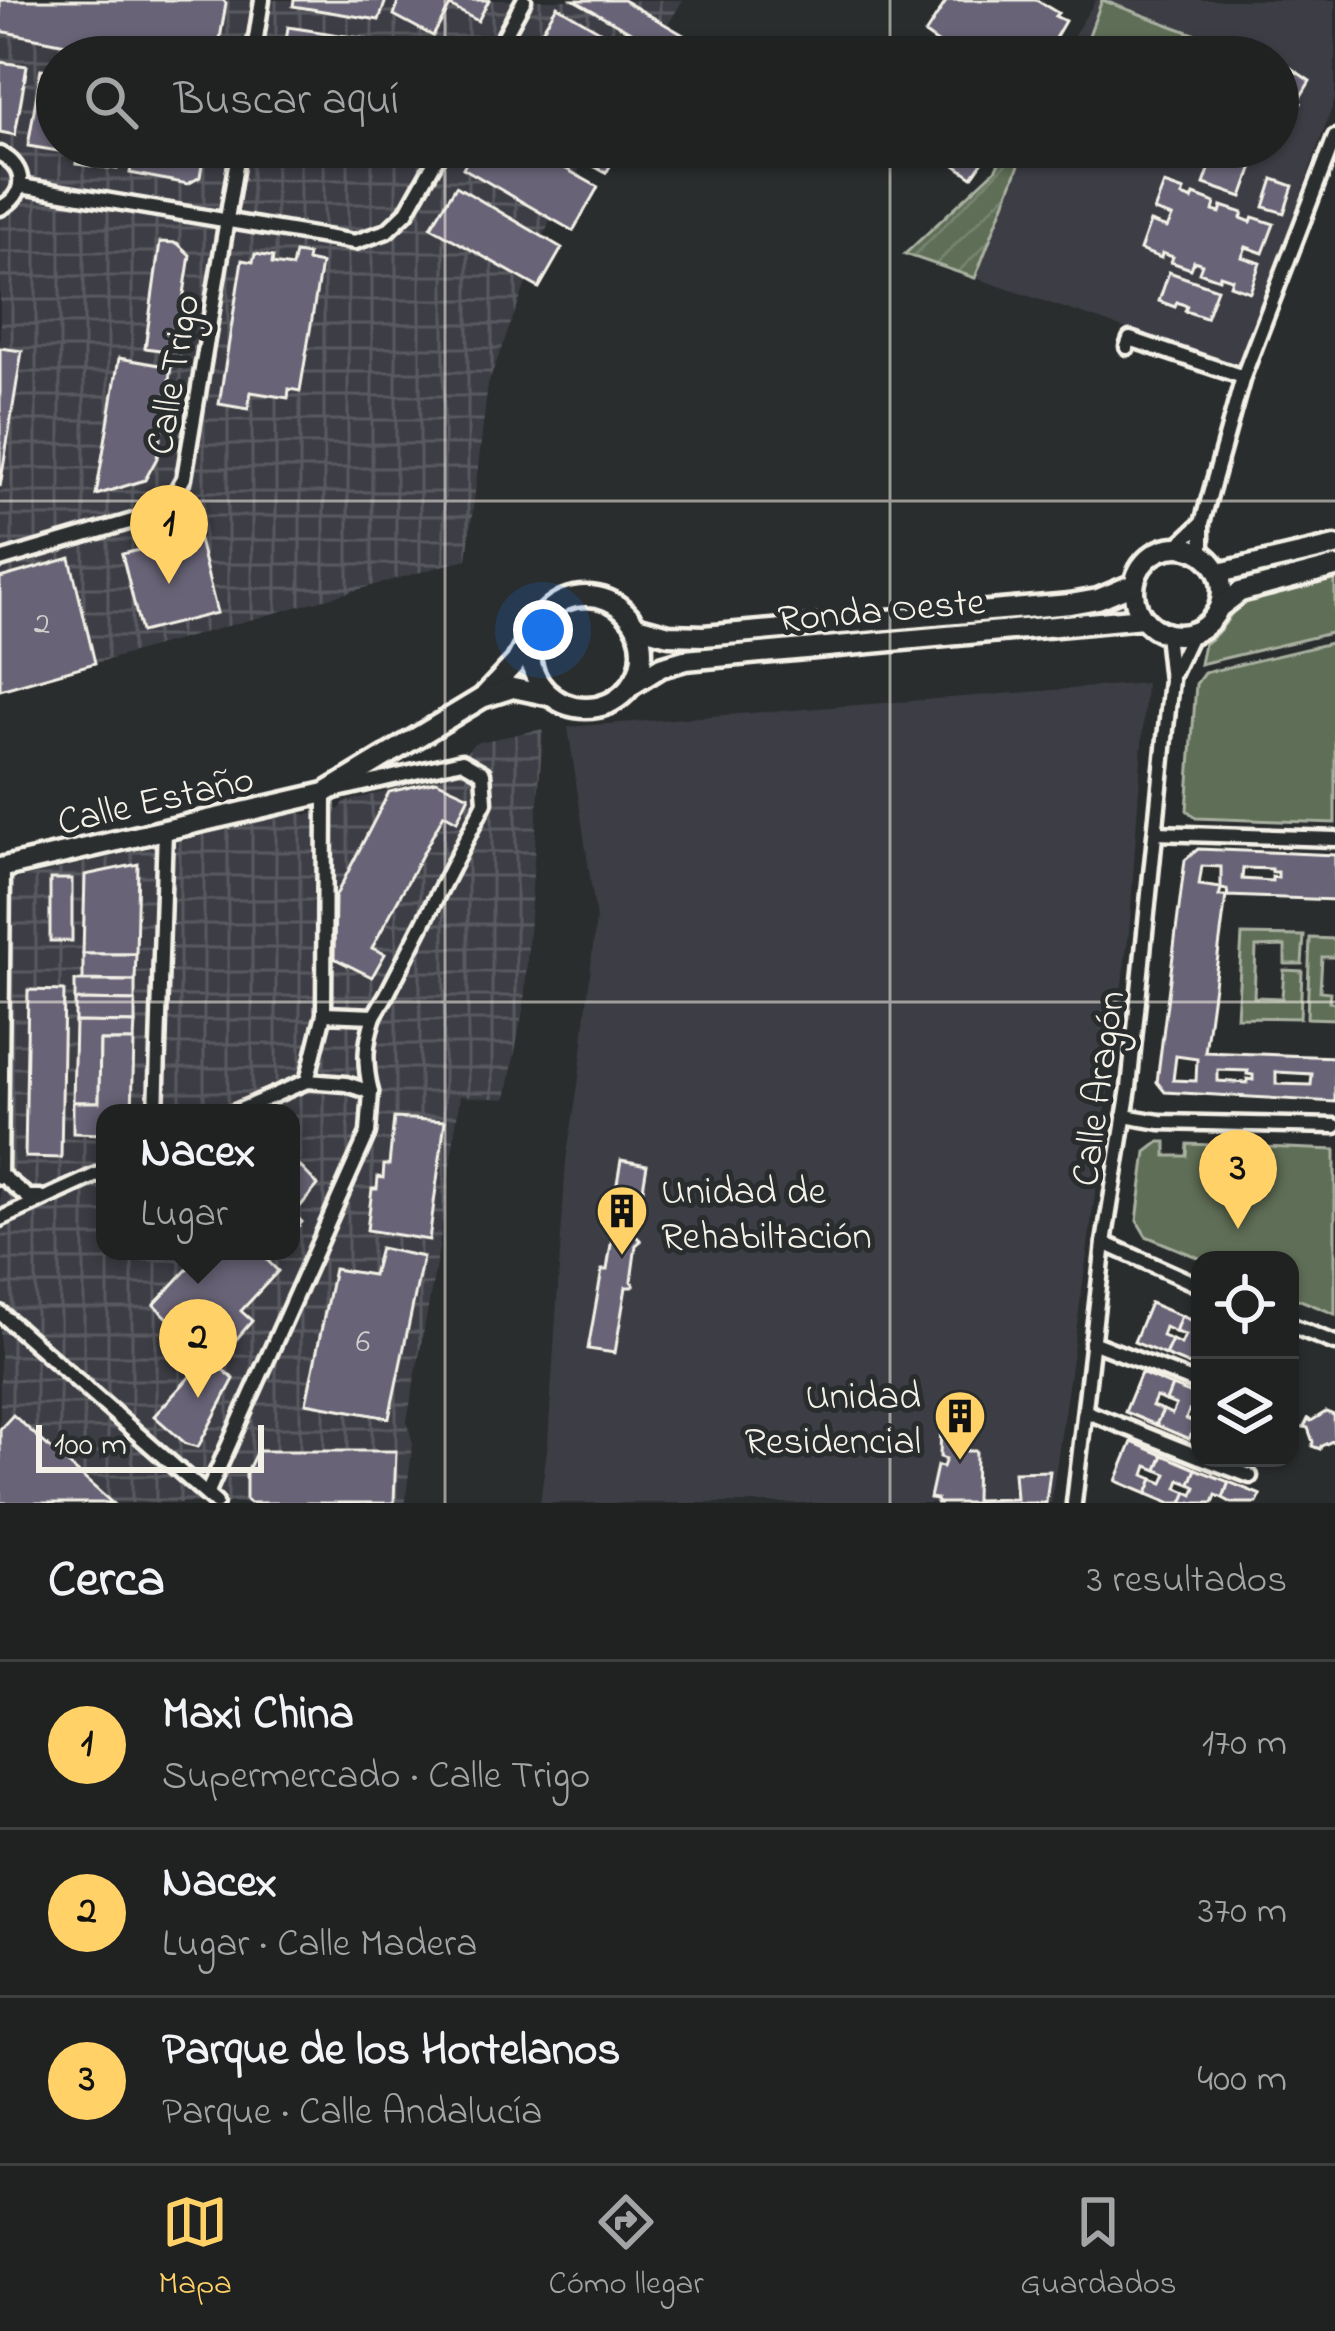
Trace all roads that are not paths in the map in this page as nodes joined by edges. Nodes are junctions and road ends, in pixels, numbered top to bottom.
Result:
1 (262, 0) edge
2 (524, 0) edge
3 (256, 36) edge
4 (504, 36) edge
5 (1335, 137) edge
6 (0, 154) edge
7 (236, 168) edge
8 (431, 168) edge
9 (21, 186) junction
10 (0, 208) edge
11 (227, 221) junction
12 (1127, 347) dead end
13 (1243, 377) junction
14 (1202, 523) junction
15 (1177, 546) junction
16 (1335, 546) edge
17 (1202, 553) junction
18 (0, 560) edge
19 (1335, 567) edge
20 (1219, 572) junction
21 (1134, 584) junction
22 (1220, 607) junction
23 (1143, 618) junction
24 (536, 626) junction
25 (636, 626) junction
26 (1192, 633) junction
27 (1166, 634) junction
28 (1171, 680) junction
29 (632, 685) junction
30 (551, 696) junction
31 (482, 698) junction
32 (325, 793) junction
33 (165, 829) junction
34 (1156, 833) junction
35 (1335, 839) edge
36 (2, 868) edge
37 (324, 1014) junction
38 (374, 1016) junction
39 (307, 1081) junction
40 (371, 1092) junction
41 (156, 1104) edge
42 (254, 1104) edge
43 (1124, 1116) junction
44 (1335, 1126) edge
45 (96, 1175) edge
46 (0, 1176) edge
47 (49, 1196) junction
48 (0, 1219) edge
49 (1103, 1244) junction
50 (1191, 1282) edge
51 (0, 1313) edge
52 (1299, 1328) edge
53 (1092, 1342) junction
54 (1335, 1342) edge
55 (1191, 1380) edge
56 (1084, 1411) junction
57 (1191, 1453) edge
58 (1227, 1467) edge
59 (1250, 1476) dead end
60 (212, 1498) edge
61 (1074, 1503) edge

1 - 3 street
2 - 4 street
5 - 13 street
6 - 9 street
7 - 11 street, Calle Trigo
8 - 11 street
9 - 10 street
9 - 11 street
11 - 18 street, Calle Trigo
12 - 13 street
13 - 14 street
14 - 15 street
14 - 17 street
15 - 17 main road
15 - 21 main road
16 - 20 main road
17 - 20 main road
19 - 22 main road
20 - 22 main road
21 - 23 main road
21 - 25 main road, Ronda Oeste
22 - 26 main road
23 - 27 main road
23 - 29 main road, Ronda Oeste
24 - 25 main road
24 - 30 main road
24 - 31 main road, Calle Estaño
25 - 29 main road
26 - 27 main road
26 - 28 street, Calle Aragón
27 - 28 street, Calle Aragón
28 - 34 street, Calle Aragón
29 - 30 main road
30 - 31 main road, Calle Estaño
31 - 32 main road, Calle Estaño
32 - 33 main road, Calle Estaño
32 - 37 street
32 - 38 street, Calle Estaño
33 - 36 main road, Calle Estaño
33 - 41 street
34 - 35 street
34 - 43 street, Calle Aragón
36 - 46 street
37 - 38 street
37 - 39 street
38 - 40 street
39 - 40 street
39 - 42 street
40 - 60 street
43 - 44 street
43 - 49 street, Calle Aragón
45 - 47 street
46 - 47 street
47 - 48 street
49 - 50 street
49 - 53 street, Calle Aragón
51 - 60 street
52 - 54 street
53 - 55 street
53 - 56 street, Calle Aragón
56 - 57 street
56 - 61 street, Calle Aragón
58 - 59 street

